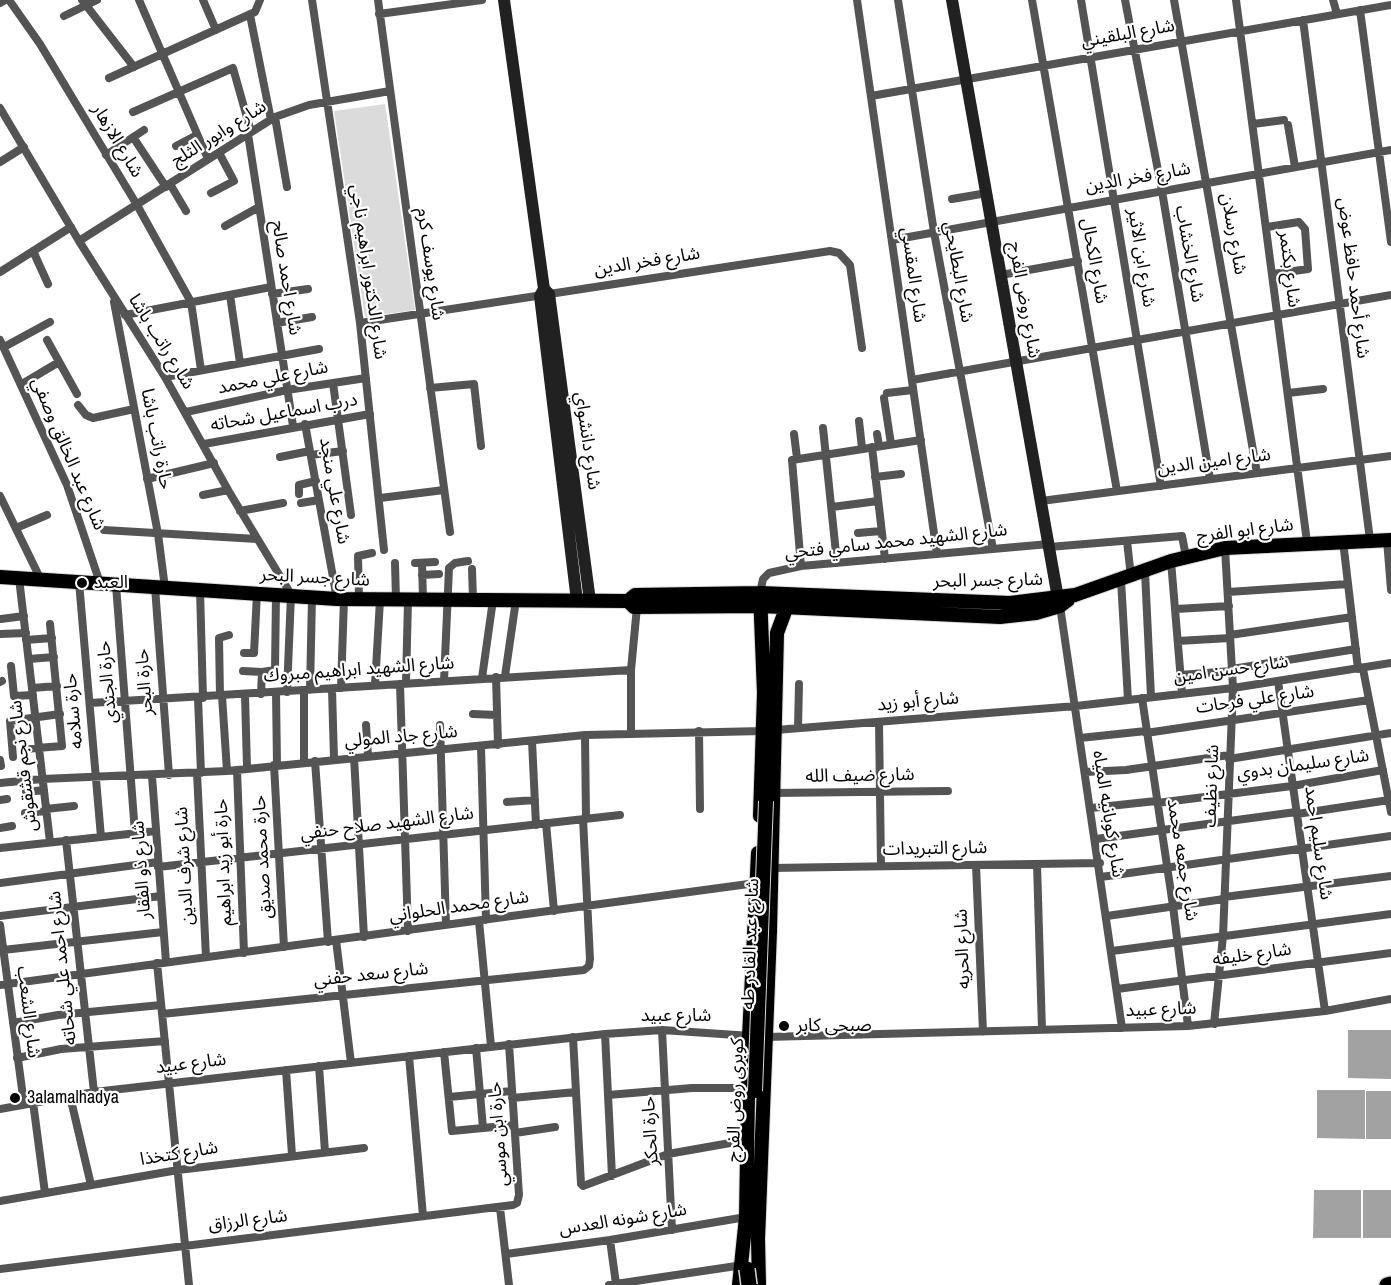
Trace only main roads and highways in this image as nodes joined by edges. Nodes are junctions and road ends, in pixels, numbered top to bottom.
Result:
1 (1389, 540) edge
2 (0, 578) edge
3 (1075, 595) joint
4 (760, 599) junction
5 (1059, 602) junction
6 (787, 606) junction
7 (780, 620) junction
8 (762, 621) junction
9 (769, 731) junction
10 (762, 772) junction
11 (770, 797) junction
12 (764, 1083) junction
13 (745, 1267) junction
14 (739, 1285) edge
15 (748, 1285) edge
16 (759, 1285) edge

1 - 3 main road, شارع ابو الفرج
2 - 4 main road, شارع جسر البحر
3 - 5 main road, شارع جسر البحر
4 - 5 main road, شارع جسر البحر
4 - 6 main road, شارع جسر البحر
4 - 8 main road, شارع عبد القادر طه
5 - 6 main road, شارع جسر البحر
6 - 7 main road, شارع عبد القادر طه
7 - 8 main road
7 - 9 main road, شارع عبد القادر طه
8 - 9 main road, شارع عبد القادر طه
9 - 10 main road, شارع عبد القادر طه
9 - 11 main road, شارع عبد القادر طه
10 - 11 main road, كوبرى روض الفرج
10 - 13 main road, شارع عبد القادر طه
11 - 12 main road, شارع عبد القادر طه
11 - 13 main road, كوبرى روض الفرج, bridge
12 - 15 main road, كوبرى روض الفرج, bridge
12 - 16 main road, شارع عبد القادر طه
13 - 14 main road, شارع عبد القادر طه
13 - 15 highway, bridge

